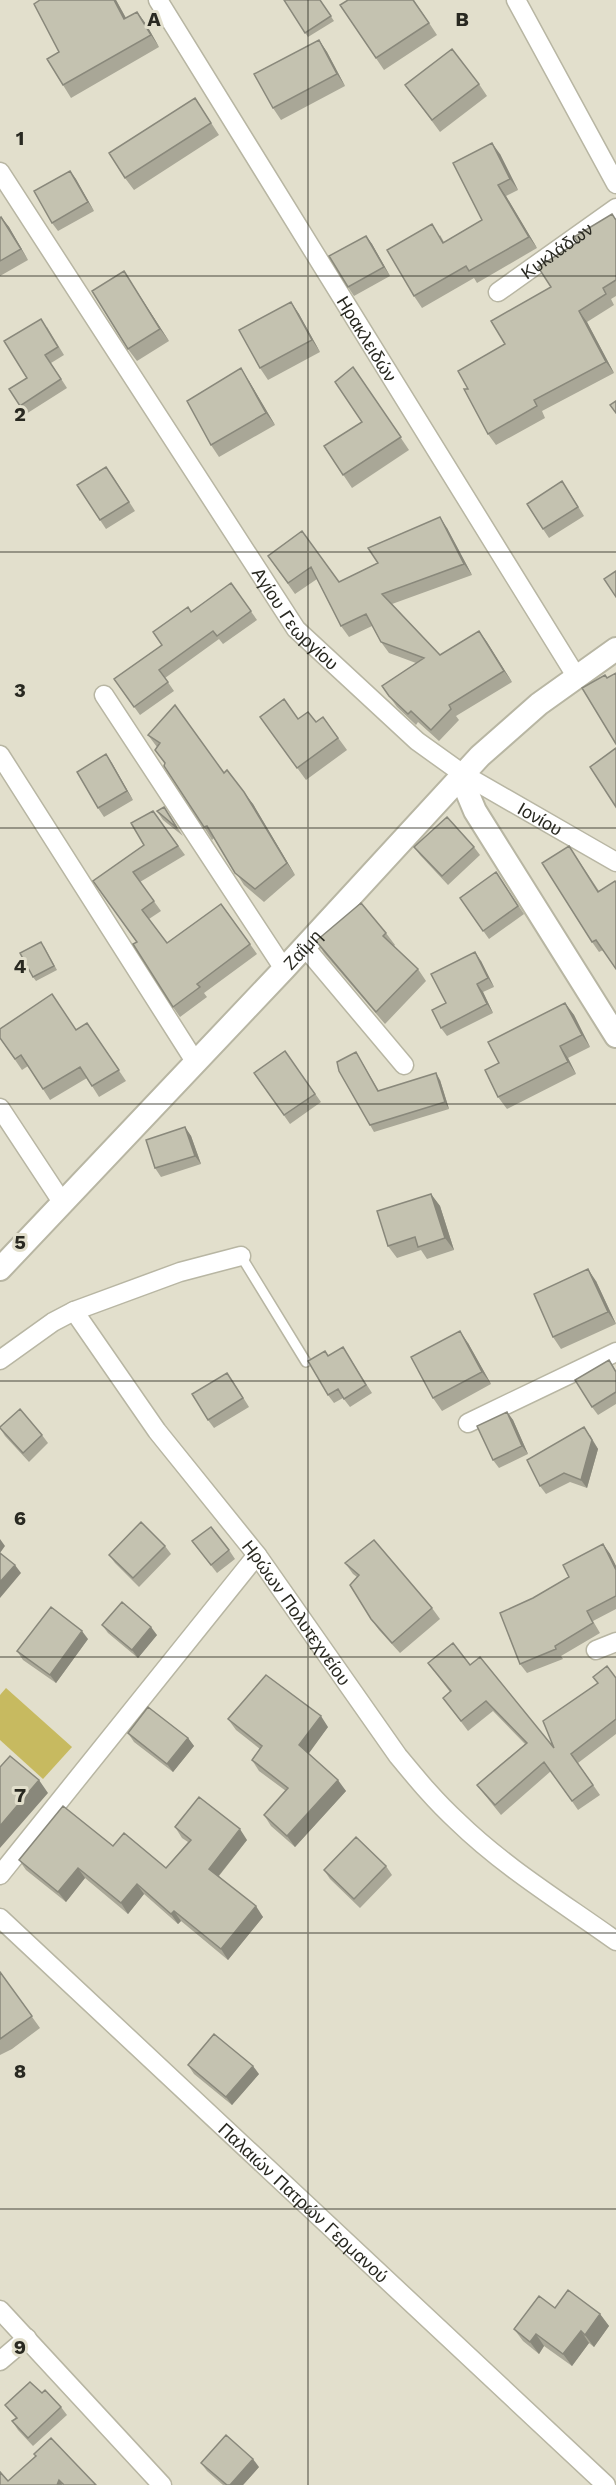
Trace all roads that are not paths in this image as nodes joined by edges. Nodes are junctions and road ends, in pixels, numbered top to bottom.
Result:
1 (158, 0) edge
2 (516, 0) edge
3 (0, 172) edge
4 (616, 184) edge
5 (616, 208) edge
6 (498, 292) dead end
7 (616, 649) edge
8 (576, 676) junction
9 (104, 695) dead end
10 (0, 755) edge
11 (463, 774) junction
12 (616, 862) edge
13 (304, 946) junction
14 (284, 969) junction
15 (616, 1036) edge
16 (196, 1063) junction
17 (404, 1065) dead end
18 (0, 1108) edge
19 (62, 1202) junction
20 (241, 1256) joint
21 (1, 1265) edge
22 (74, 1311) junction
23 (616, 1352) edge
24 (0, 1360) edge
25 (306, 1362) edge
26 (468, 1423) dead end
27 (257, 1555) junction
28 (616, 1642) edge
29 (596, 1650) dead end
30 (0, 1875) edge
31 (0, 1918) edge
32 (616, 1941) edge
33 (0, 2310) edge
34 (27, 2338) junction
35 (0, 2361) edge
36 (155, 2482) edge
37 (606, 2485) edge

1 - 8 street, Ηρακλειδών
2 - 4 street
3 - 11 street, Αγίου Γεωργίου
5 - 6 street, Κυκλάδων
7 - 8 street, Ζαΐμη
8 - 11 street, Ζαΐμη
9 - 14 street
10 - 16 street
11 - 12 street, Ιονίου
11 - 13 street, Ζαΐμη
11 - 15 street
13 - 14 street, Ζαΐμη
13 - 17 street
14 - 16 street, Ζαΐμη
16 - 19 street, Ζαΐμη
18 - 19 street
19 - 21 street, Ζαΐμη
20 - 22 street
20 - 25 lane
22 - 24 street
22 - 27 street, Ηρώων Πολυτεχνείου
23 - 26 street
27 - 30 street
27 - 32 street, Ηρώων Πολυτεχνείου
28 - 29 street
31 - 37 street, Παλαιών Πατρών Γερμανού
33 - 34 street
34 - 35 street
34 - 36 street

